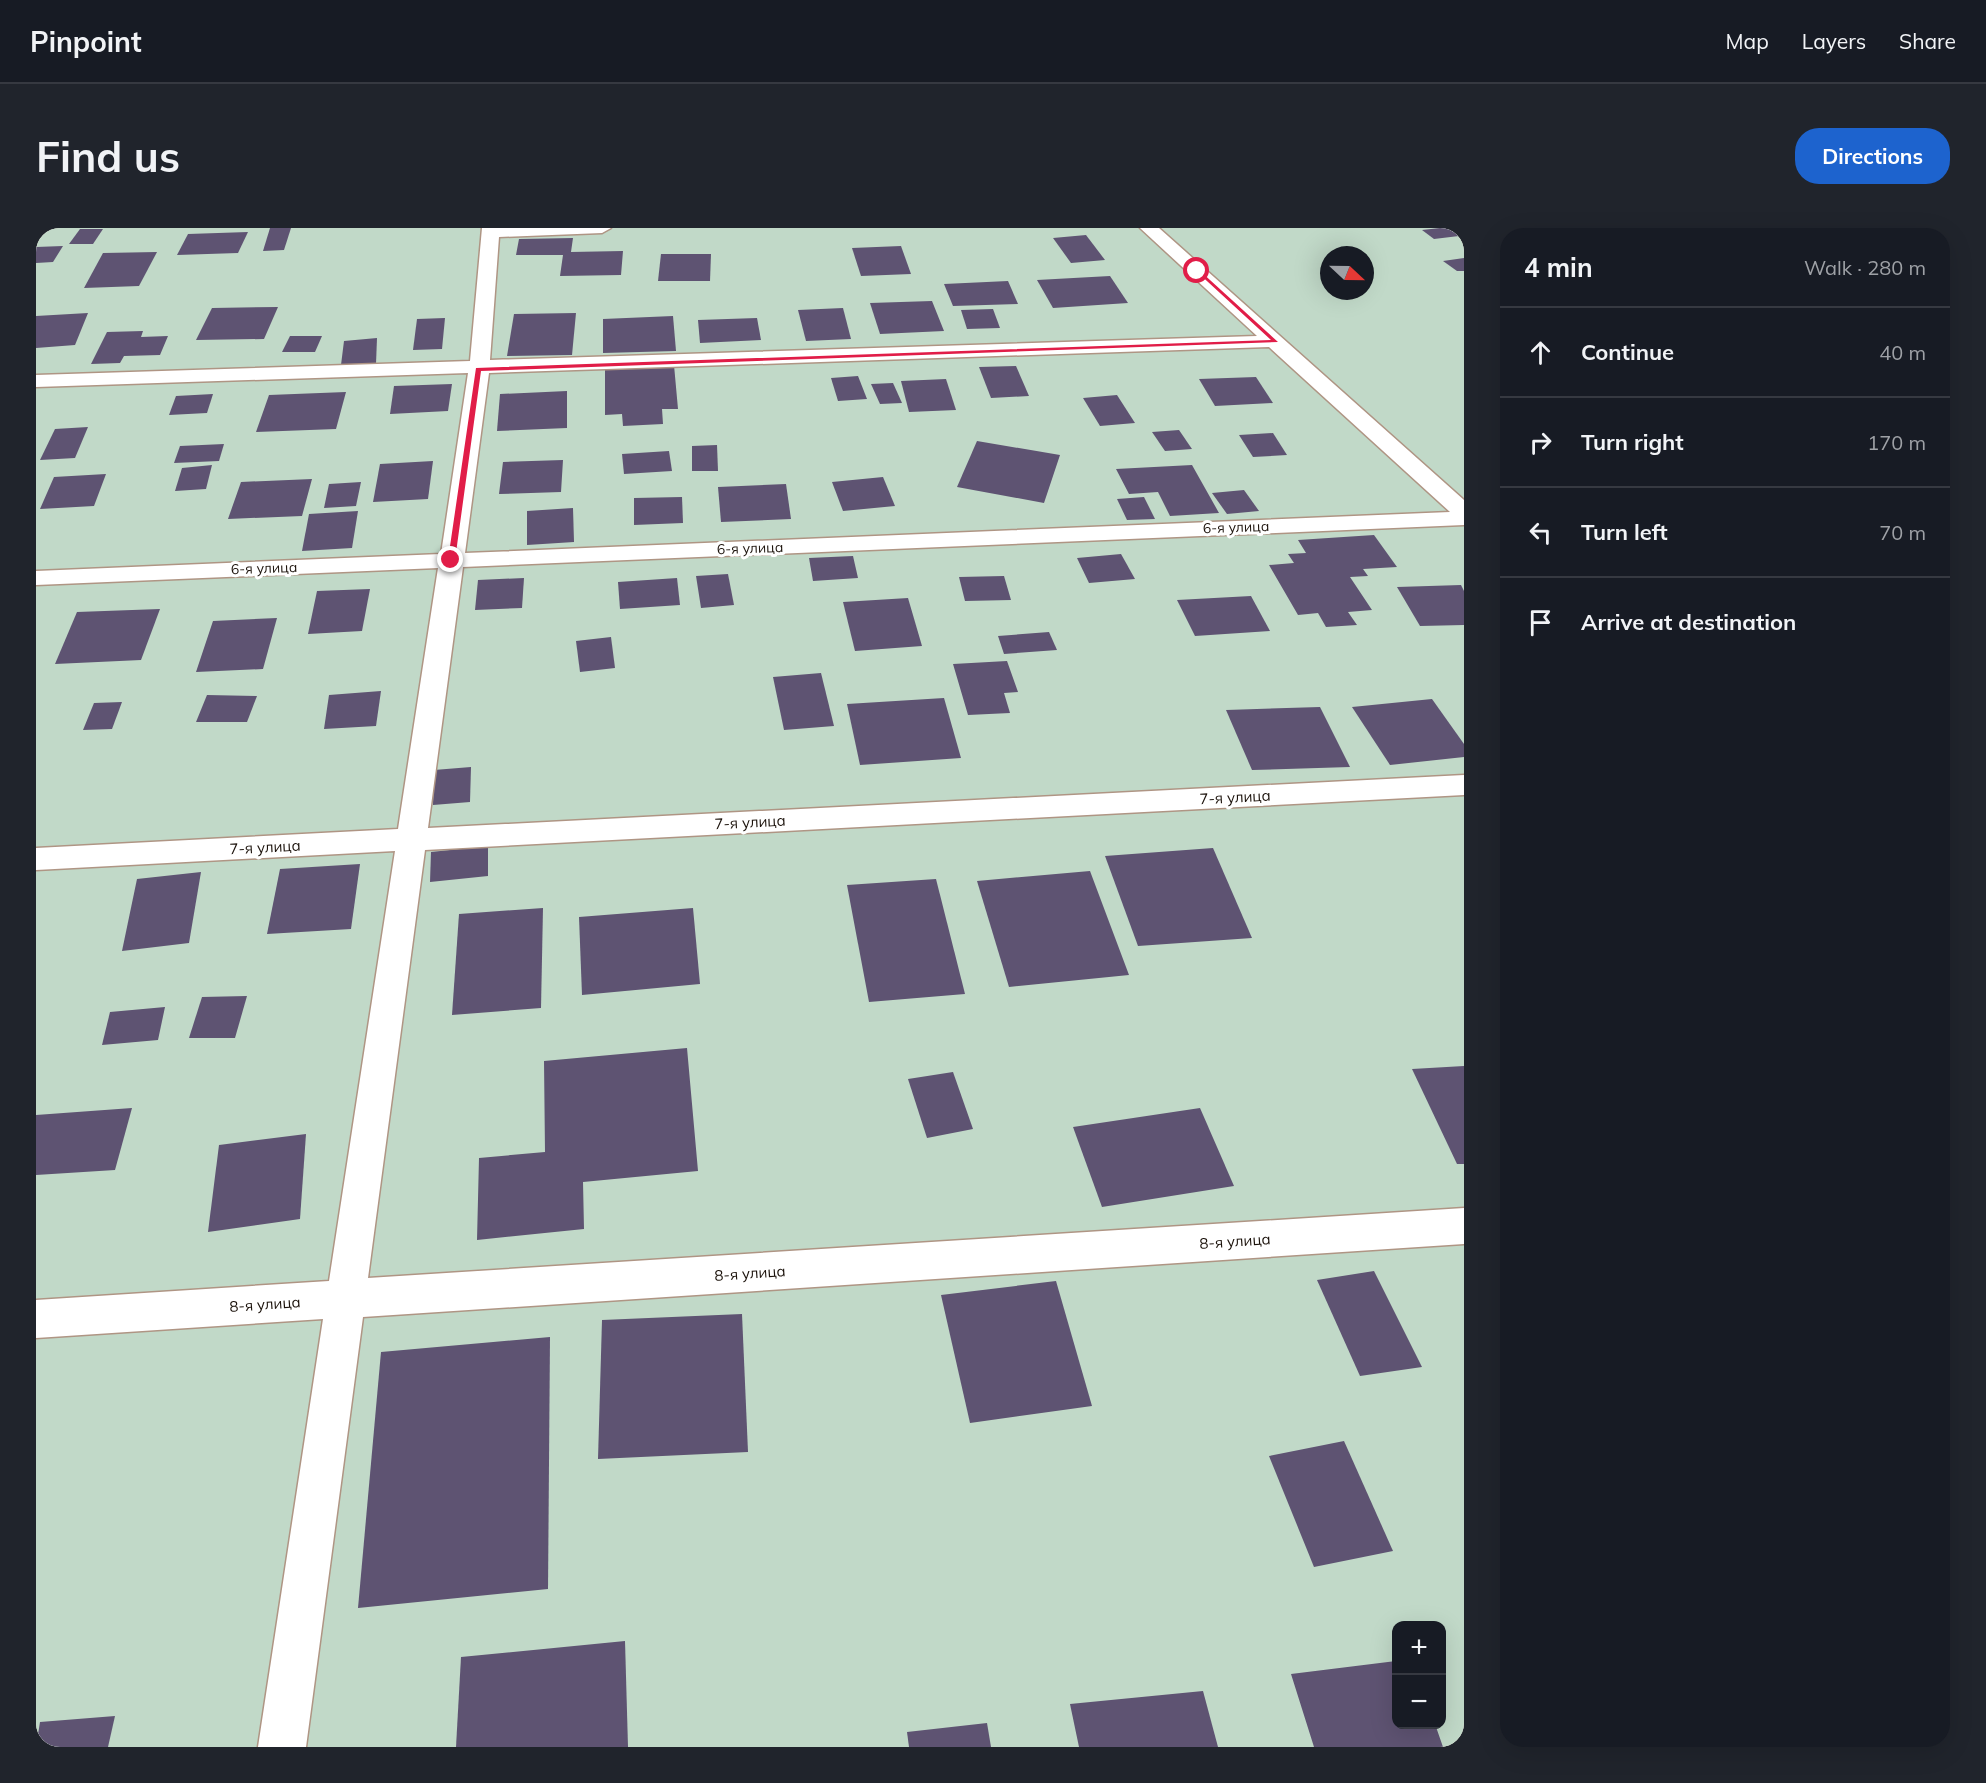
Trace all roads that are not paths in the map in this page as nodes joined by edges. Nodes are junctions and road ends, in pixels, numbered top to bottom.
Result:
1 (602, 228) edge
2 (1149, 228) edge
3 (492, 230) edge
4 (1276, 341) junction
5 (478, 369) junction
6 (36, 381) edge
7 (1464, 512) edge
8 (1464, 518) edge
9 (451, 560) junction
10 (36, 578) edge
11 (1464, 785) edge
12 (411, 840) junction
13 (36, 859) edge
14 (1464, 1226) edge
15 (346, 1299) junction
16 (36, 1319) edge
17 (282, 1747) edge

1 - 3 street
2 - 4 street
3 - 5 street
4 - 5 street
4 - 7 street
5 - 6 street
5 - 9 street
8 - 9 street, 6-я улица
9 - 10 street, 6-я улица
9 - 12 street
11 - 12 street, 7-я улица
12 - 13 street, 7-я улица
12 - 15 street
14 - 15 street, 8-я улица
15 - 16 street, 8-я улица
15 - 17 street

